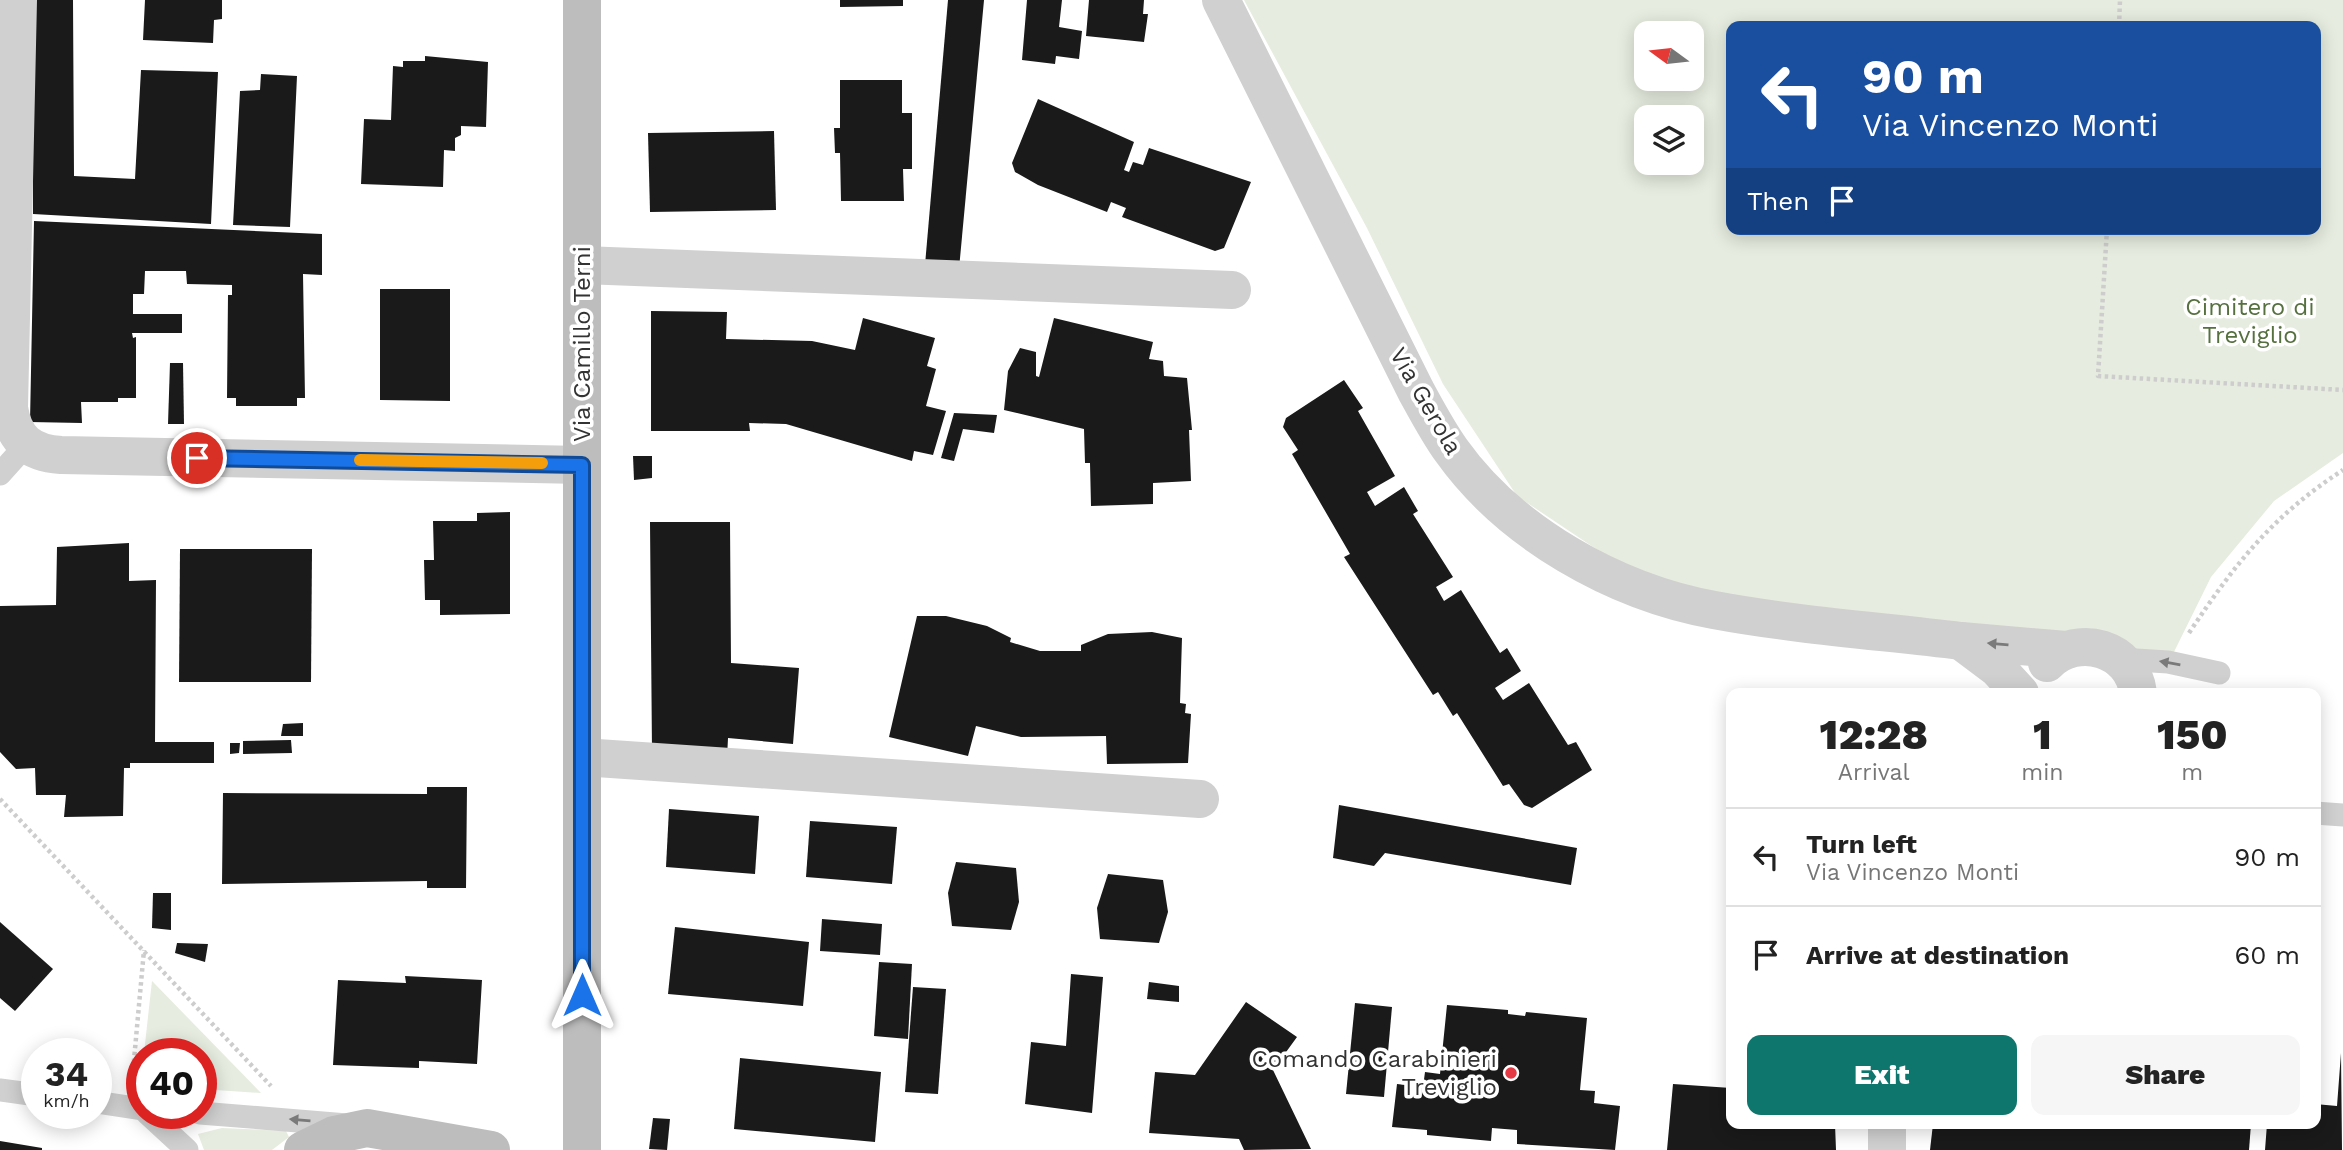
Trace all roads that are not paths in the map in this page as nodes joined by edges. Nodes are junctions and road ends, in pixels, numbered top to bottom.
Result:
1 (18, 0) edge
2 (582, 0) edge
3 (1221, 0) edge
4 (583, 265) junction
5 (1232, 290) dead end
6 (26, 445) junction
7 (582, 465) junction
8 (0, 474) edge
9 (1961, 641) junction
10 (2066, 650) junction
11 (2120, 659) junction
12 (2218, 673) dead end
13 (2015, 688) edge
14 (2035, 688) edge
15 (2136, 688) edge
16 (582, 757) junction
17 (1200, 799) dead end
18 (2321, 813) edge
19 (2343, 815) edge
20 (0, 1090) edge
21 (21, 1093) edge
22 (217, 1117) edge
23 (164, 1129) edge
24 (1887, 1129) edge
25 (302, 1135) edge
26 (451, 1146) edge
27 (187, 1150) edge
28 (491, 1150) edge
29 (582, 1150) edge
30 (1887, 1150) edge

1 - 6 street
2 - 4 street, Via Camillo Terni
3 - 9 street, Via Gerola
4 - 5 street
4 - 7 street, Via Camillo Terni
6 - 7 street
6 - 8 lane
7 - 16 street, Via Camillo Terni
10 -> 9 street, Via Gerola
9 - 13 street, Via Gerola
10 - 11 street, Via Gerola
10 - 14 street
12 -> 11 lane
11 - 15 street
16 - 17 street
16 - 29 street, Via Camillo Terni
18 - 19 lane
20 - 21 lane
25 -> 22 lane
23 - 27 lane
24 - 30 street
25 - 26 street
26 - 28 street

